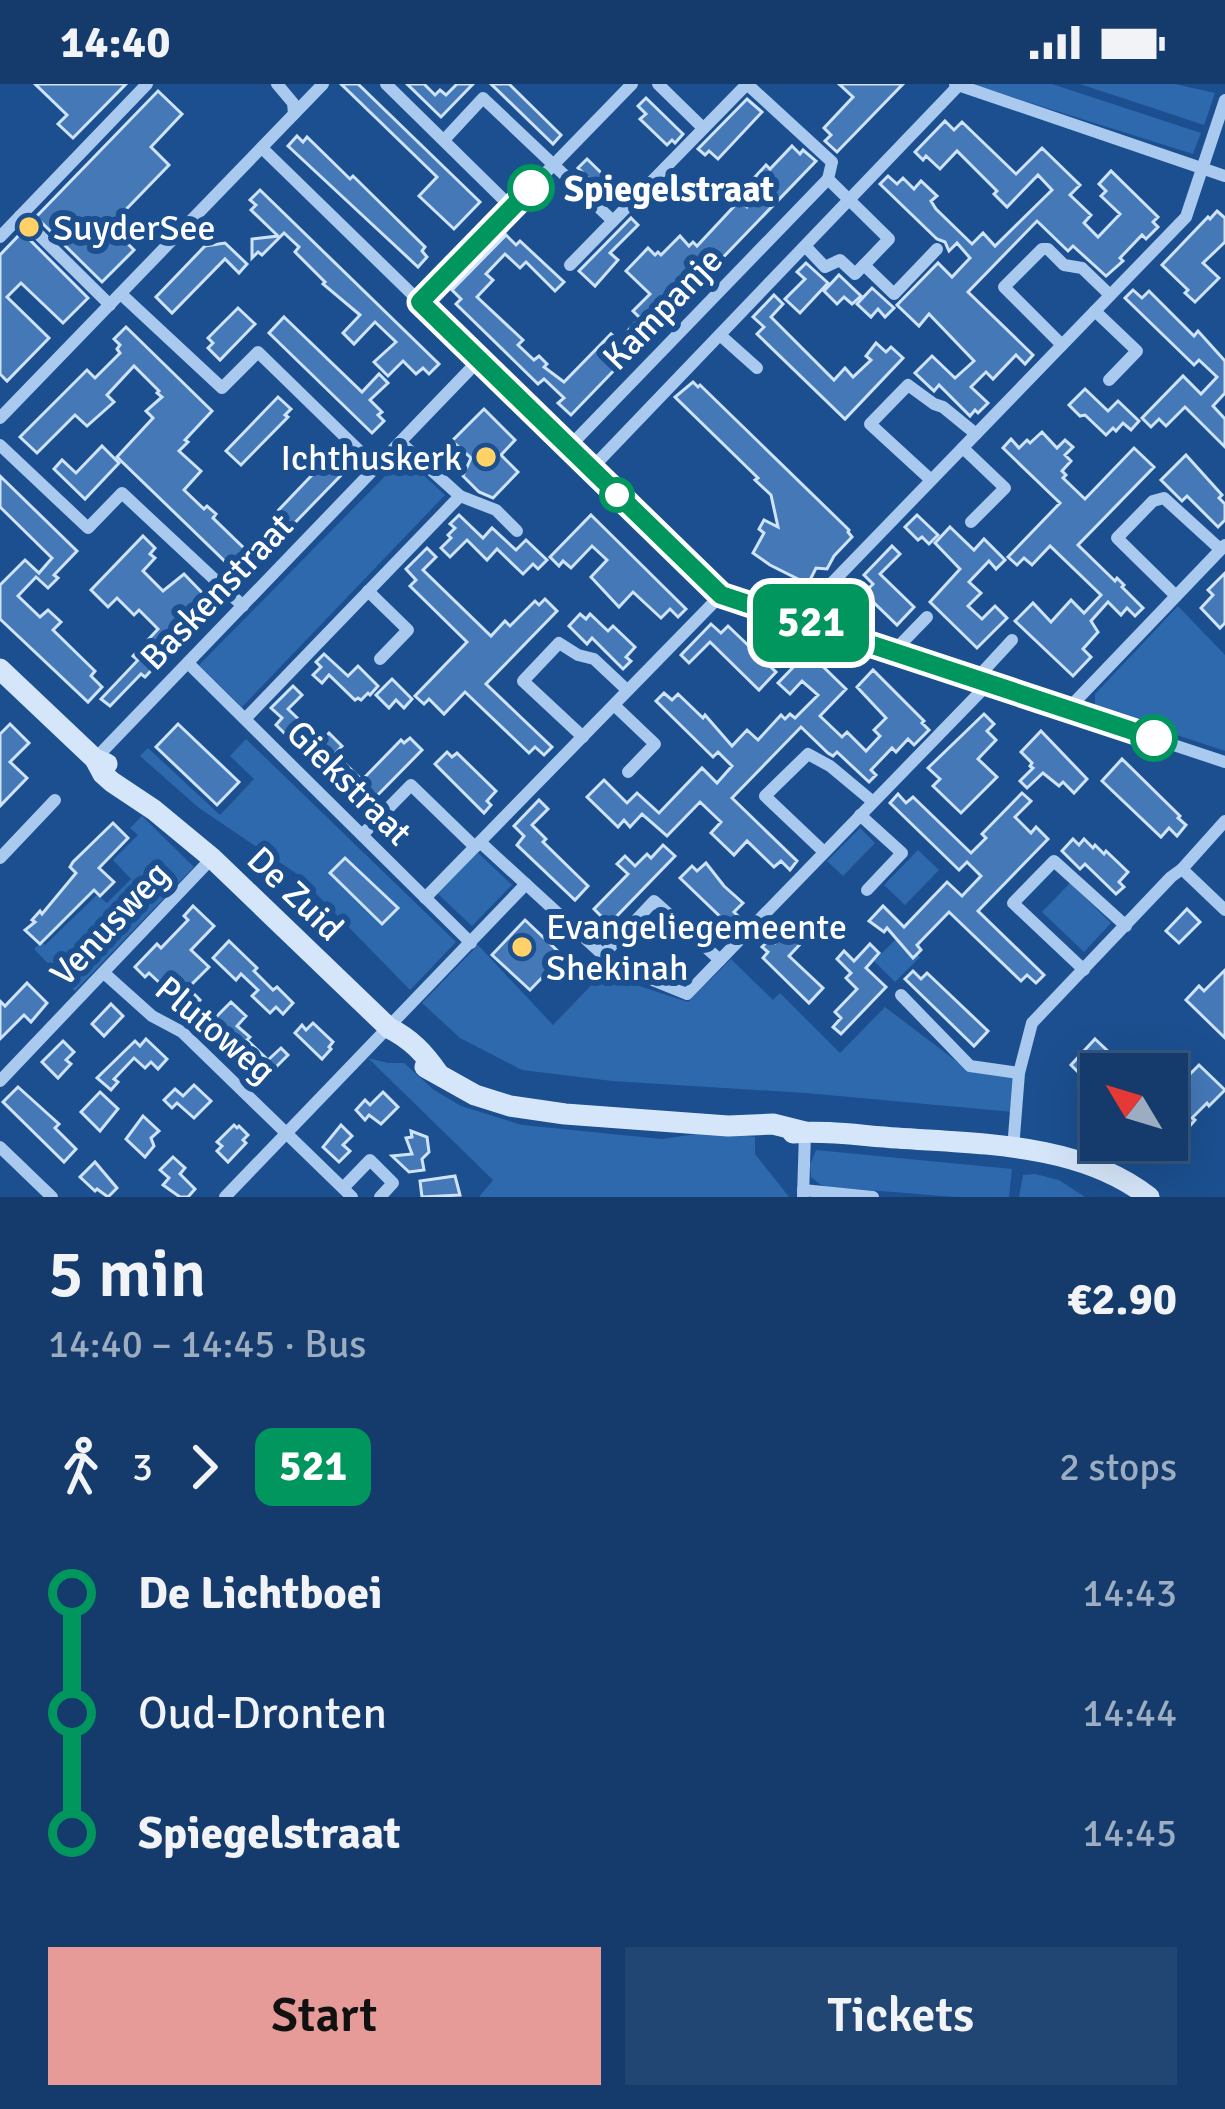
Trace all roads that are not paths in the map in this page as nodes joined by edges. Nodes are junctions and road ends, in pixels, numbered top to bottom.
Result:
1 (147, 84) edge
2 (278, 84) edge
3 (323, 84) edge
4 (386, 84) edge
5 (632, 84) edge
6 (658, 84) edge
7 (956, 85) edge
8 (1225, 100) edge
9 (293, 113) junction
10 (703, 128) junction
11 (444, 140) junction
12 (262, 148) junction
13 (554, 165) junction
14 (1203, 168) junction
15 (1225, 176) edge
16 (827, 179) junction
17 (849, 200) junction
18 (512, 208) junction
19 (20, 216) junction
20 (613, 221) junction
21 (0, 237) edge
22 (805, 246) junction
23 (937, 249) dead end
24 (864, 265) junction
25 (570, 266) dead end
26 (121, 293) junction
27 (1111, 295) junction
28 (420, 302) junction
29 (110, 305) junction
30 (1095, 311) junction
31 (720, 335) junction
32 (1062, 345) junction
33 (479, 360) junction
34 (757, 368) dead end
35 (1109, 380) dead end
36 (0, 418) edge
37 (976, 434) junction
38 (400, 442) junction
39 (0, 445) edge
40 (569, 447) junction
41 (963, 448) junction
42 (376, 466) junction
43 (591, 469) junction
44 (932, 481) junction
45 (460, 496) junction
46 (971, 522) dead end
47 (517, 531) dead end
48 (1222, 547) edge
49 (368, 591) junction
50 (721, 595) junction
51 (1176, 596) junction
52 (243, 606) junction
53 (927, 617) dead end
54 (797, 619) junction
55 (1012, 640) dead end
56 (894, 651) junction
57 (380, 659) dead end
58 (188, 663) junction
59 (0, 669) edge
60 (982, 681) junction
61 (627, 690) junction
62 (614, 705) junction
63 (1068, 710) junction
64 (244, 719) junction
65 (583, 737) junction
66 (95, 759) junction
67 (1225, 761) edge
68 (628, 772) dead end
69 (55, 800) dead end
70 (872, 801) junction
71 (860, 815) junction
72 (1225, 821) edge
73 (362, 835) junction
74 (478, 845) junction
75 (824, 852) junction
76 (212, 858) junction
77 (0, 859) edge
78 (1182, 869) junction
79 (526, 884) junction
80 (867, 890) dead end
81 (425, 898) junction
82 (1225, 910) edge
83 (1126, 926) junction
84 (471, 943) junction
85 (603, 955) junction
86 (720, 960) junction
87 (1084, 970) junction
88 (104, 973) junction
89 (901, 995) dead end
90 (389, 1028) junction
91 (1019, 1073) junction
92 (0, 1081) edge
93 (288, 1132) junction
94 (805, 1132) junction
95 (0, 1147) edge
96 (1013, 1148) junction
97 (1113, 1176) junction
98 (347, 1193) edge
99 (803, 1193) edge
100 (52, 1197) edge
101 (225, 1197) edge
102 (380, 1197) edge
103 (873, 1197) edge
104 (1130, 1197) edge
105 (1149, 1197) edge

1 - 19 street
2 - 9 street
3 - 9 street
4 - 11 street
5 - 13 street
6 - 10 street
7 - 14 street
7 - 17 street, Kampanje
8 - 14 street
9 - 12 street
10 - 16 street
10 - 20 street
11 - 13 street
11 - 18 street
12 - 26 street
12 - 28 street
13 - 18 street
13 - 20 street
14 - 15 street
14 - 27 street
16 - 17 street
16 - 40 street, Kampanje
17 - 22 street, Kampanje
17 - 24 street
18 - 28 street
19 - 21 street
19 - 29 street
20 - 25 street
22 - 24 street
22 - 31 street, Kampanje
23 - 24 street
26 - 29 street
26 - 42 street
27 - 30 street
27 - 32 street
28 - 33 street
29 - 36 street
30 - 32 street
30 - 35 street
31 - 34 street, Kampanje
31 - 43 street, Kampanje
32 - 37 street
33 - 38 street, Baskenstraat
33 - 40 street
37 - 41 street
37 - 44 street
38 - 42 street, Baskenstraat
38 - 45 street
39 - 52 street
40 - 43 street
41 - 44 street
41 - 46 street
42 - 52 street, Baskenstraat
43 - 50 street
44 - 54 street
45 - 47 street
45 - 49 street
48 - 51 street
48 - 51 street
49 - 57 street
49 - 64 street
50 - 54 street
50 - 61 street
51 - 63 street
52 - 58 street, Baskenstraat
53 - 56 street
54 - 56 street
55 - 60 street
56 - 60 street
58 - 64 street, Giekstraat
58 - 66 street, Baskenstraat
59 - 66 street, De Zuid
60 - 63 street
60 - 70 street
61 - 62 street
61 - 65 street
62 - 65 street
62 - 68 street
63 - 67 street
64 - 73 street, Giekstraat
65 - 74 street
66 - 76 street, De Zuid
69 - 77 street
70 - 71 street
70 - 75 street
71 - 75 street
71 - 80 street
72 - 78 street
73 - 74 street
73 - 81 street, Giekstraat
74 - 79 street
74 - 81 street
75 - 86 street
76 - 88 street, Venusweg
76 - 90 street, De Zuid
78 - 82 street
78 - 83 street
79 - 84 street
79 - 85 street
81 - 84 street, Giekstraat
83 - 87 street
83 - 87 street
84 - 90 street
85 - 86 street
85 - 86 street
87 - 91 street
88 - 92 street, Venusweg
88 - 93 street, Plutoweg
89 - 91 street
90 - 93 street
90 - 94 street, De Zuid
91 - 96 street
93 - 98 street, Plutoweg
93 - 101 street
94 - 96 street, De Zuid
94 - 99 street
95 - 100 street
96 - 97 street, De Zuid
97 - 104 street, De Zuid
97 - 105 street, De Zuid
98 - 102 street
99 - 103 street

